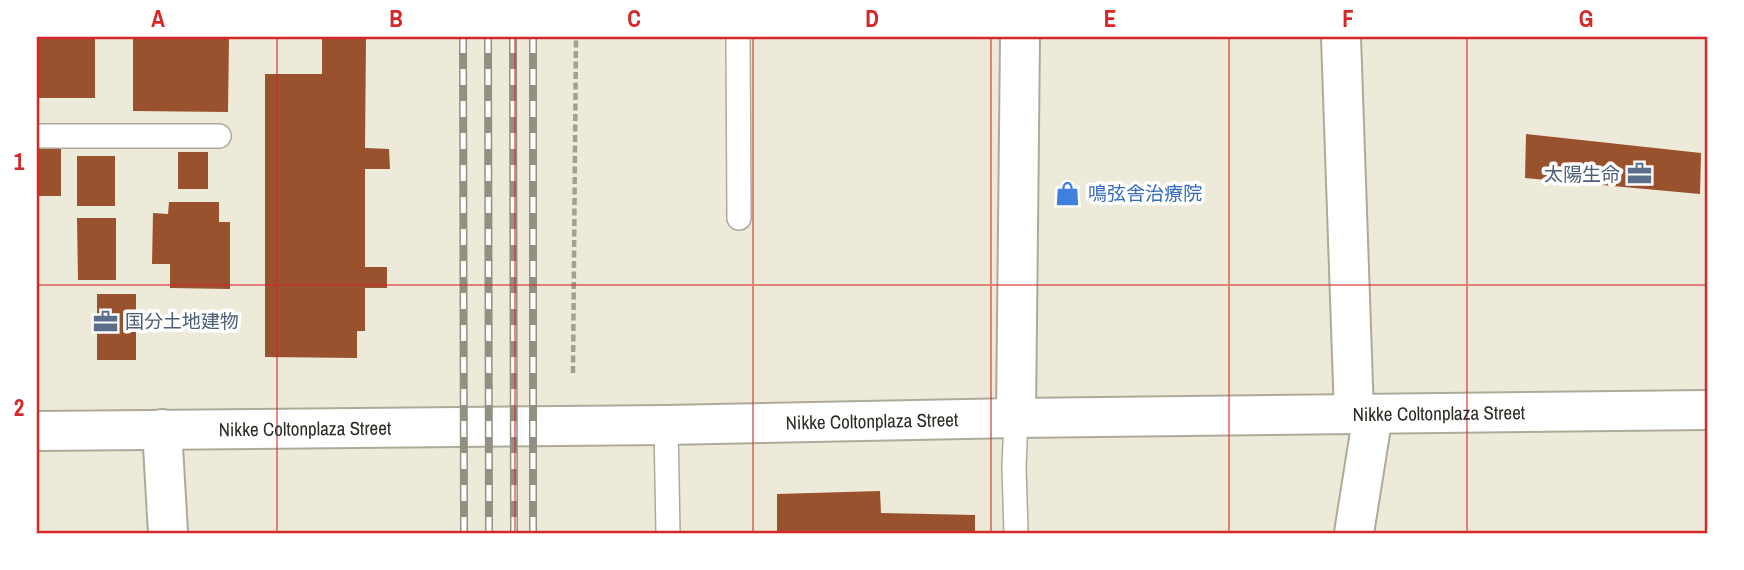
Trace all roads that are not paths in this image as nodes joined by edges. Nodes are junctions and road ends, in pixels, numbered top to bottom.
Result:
1 (737, 37) edge
2 (1020, 37) edge
3 (1340, 37) edge
4 (37, 136) edge
5 (219, 136) dead end
6 (739, 218) dead end
7 (1707, 410) edge
8 (1363, 414) junction
9 (1016, 418) junction
10 (666, 425) junction
11 (162, 429) junction
12 (37, 430) edge
13 (168, 533) edge
14 (668, 533) edge
15 (1016, 533) edge
16 (1354, 533) edge

1 - 6 lane
2 - 9 street
3 - 8 street
4 - 5 lane
7 - 8 street, Nikke Coltonplaza Street
8 - 9 street, Nikke Coltonplaza Street
8 - 16 street
9 - 10 street, Nikke Coltonplaza Street
9 - 15 lane
10 - 11 street, Nikke Coltonplaza Street
10 - 14 lane
11 - 12 street, Nikke Coltonplaza Street
11 - 13 street

